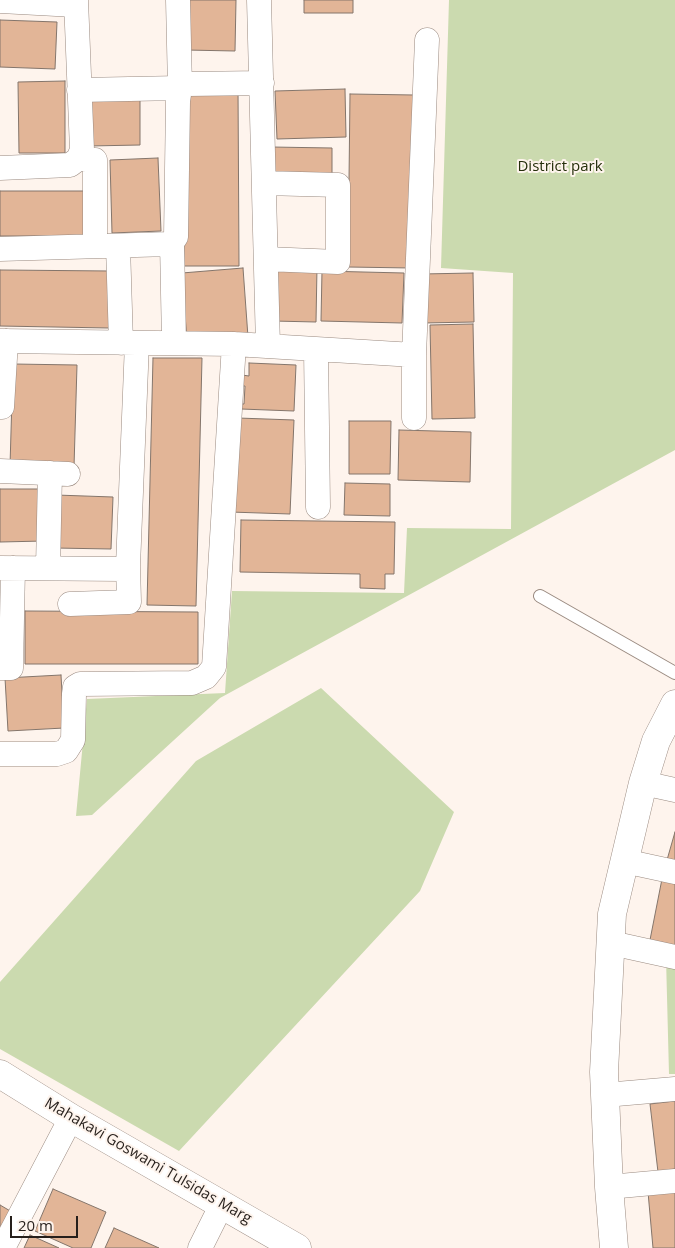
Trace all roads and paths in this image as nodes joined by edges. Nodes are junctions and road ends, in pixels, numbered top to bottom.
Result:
1 (178, 0) edge
2 (259, 0) edge
3 (0, 1) edge
4 (76, 2) edge
5 (427, 40) dead end
6 (262, 83) junction
7 (180, 88) junction
8 (79, 90) junction
9 (78, 159) junction
10 (0, 168) edge
11 (264, 183) junction
12 (172, 242) junction
13 (107, 246) junction
14 (0, 249) edge
15 (266, 259) junction
16 (3, 341) edge
17 (129, 343) junction
18 (174, 343) junction
19 (234, 344) junction
20 (268, 346) junction
21 (316, 349) junction
22 (414, 355) junction
23 (0, 407) edge
24 (414, 418) dead end
25 (0, 472) edge
26 (318, 507) dead end
27 (128, 564) junction
28 (6, 568) edge
29 (48, 568) junction
30 (540, 596) dead end
31 (70, 604) dead end
32 (0, 668) edge
33 (675, 673) edge
34 (675, 704) edge
35 (0, 754) edge
36 (643, 784) junction
37 (675, 790) edge
38 (624, 861) junction
39 (675, 872) edge
40 (611, 942) junction
41 (675, 957) edge
42 (0, 1074) edge
43 (675, 1089) edge
44 (605, 1096) junction
45 (72, 1118) junction
46 (675, 1181) edge
47 (609, 1187) junction
48 (222, 1204) junction
49 (3, 1248) edge
50 (200, 1248) edge
51 (297, 1248) edge
52 (614, 1248) edge

1 - 7 street
2 - 6 street
3 - 4 street
4 - 8 street
5 - 22 street
6 - 7 street
6 - 11 street
7 - 8 street
7 - 12 street
8 - 9 street
9 - 10 street
9 - 13 street
11 - 15 street
11 - 15 street
12 - 13 street
12 - 18 street
13 - 14 street
13 - 17 street
15 - 20 street
16 - 17 street
16 - 23 street
17 - 18 street
17 - 27 street
18 - 19 street
19 - 20 street
19 - 35 street
20 - 21 street
21 - 22 street
21 - 26 street
22 - 24 street
25 - 29 street
27 - 29 street
27 - 31 street
28 - 29 street
28 - 32 street
30 - 33 lane
34 - 36 street
36 - 37 street
36 - 38 street
38 - 39 street
38 - 40 street
40 - 41 street
40 - 44 street
42 - 45 street, Mahakavi Goswami Tulsidas Marg
43 - 44 street
44 - 47 street
45 - 48 street, Mahakavi Goswami Tulsidas Marg
45 - 49 street
46 - 47 street
47 - 52 street
48 - 50 street
48 - 51 street, Mahakavi Goswami Tulsidas Marg

